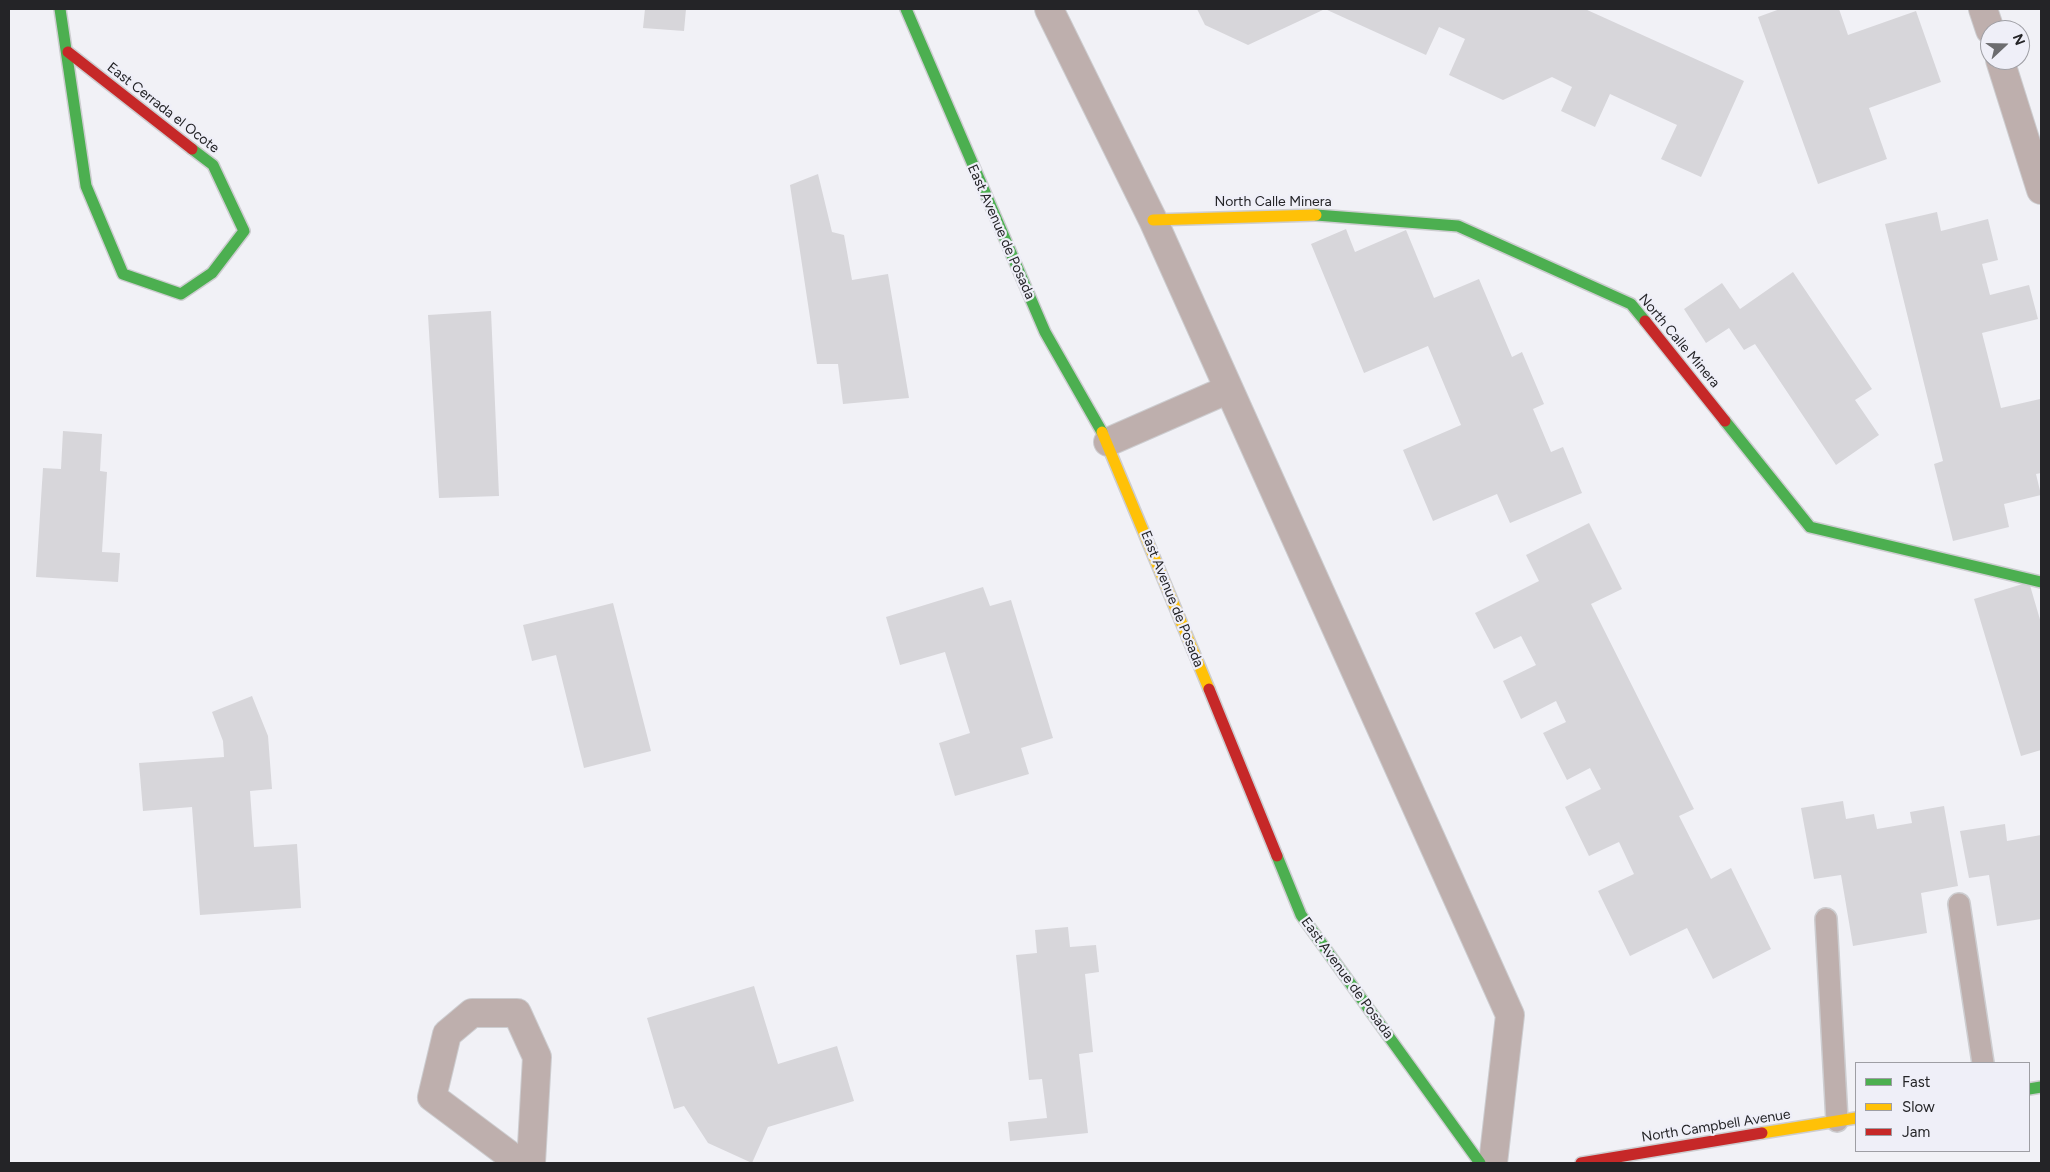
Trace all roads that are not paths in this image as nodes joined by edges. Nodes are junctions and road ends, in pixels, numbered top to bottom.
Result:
1 (60, 9) edge
2 (906, 9) edge
3 (1049, 9) edge
4 (68, 52) junction
5 (2003, 70) edge
6 (2041, 190) edge
7 (1153, 220) junction
8 (1229, 389) junction
9 (1108, 442) junction
10 (2041, 582) edge
11 (1959, 904) dead end
12 (1826, 919) dead end
13 (1983, 1062) edge
14 (1847, 1119) edge
15 (520, 1163) edge
16 (531, 1163) edge
17 (1480, 1163) edge
18 (1493, 1163) edge
19 (1581, 1163) edge

1 - 4 street, East Cerrada el Ocote
2 - 9 street, East Avenue de Posada
3 - 7 street
4 - 4 street, East Cerrada el Ocote
5 - 6 street
7 - 8 street
7 - 10 street, North Calle Minera
8 - 9 street
8 - 18 street
9 - 17 street, East Avenue de Posada
11 - 13 lane
12 - 14 lane
14 - 19 street, North Campbell Avenue
15 - 16 street

